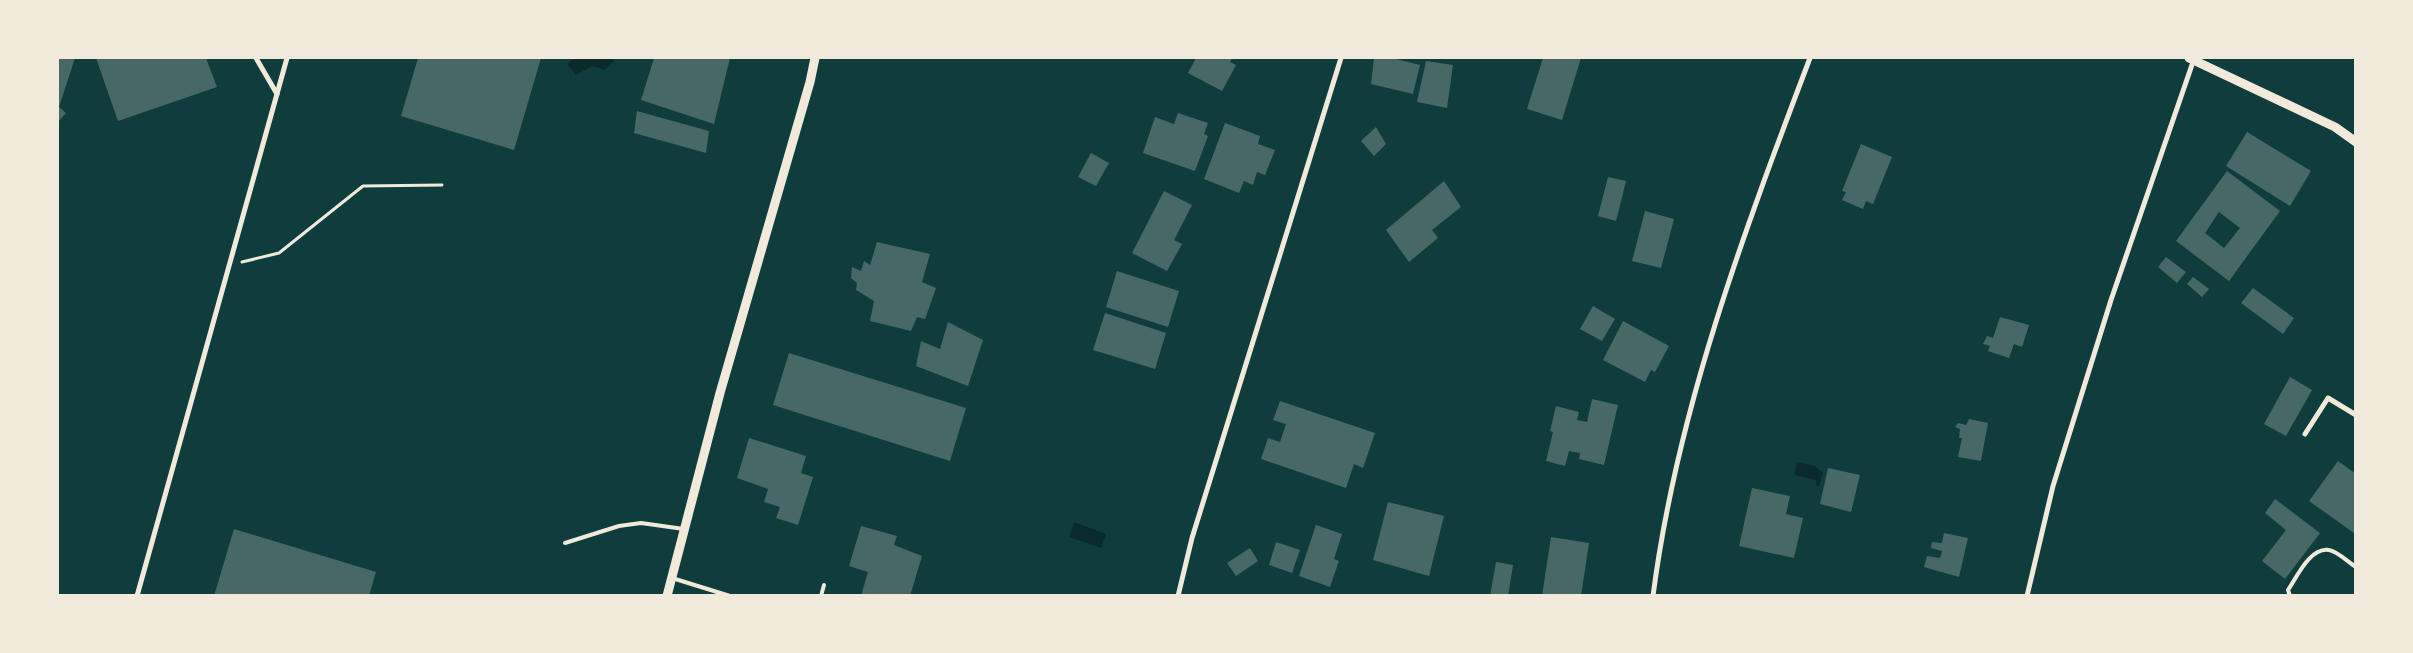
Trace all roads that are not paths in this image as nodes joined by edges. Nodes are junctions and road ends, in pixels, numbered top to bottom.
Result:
1 (256, 58) edge
2 (287, 58) edge
3 (815, 58) edge
4 (1341, 58) edge
5 (1810, 58) edge
6 (2191, 58) edge
7 (277, 94) junction
8 (2356, 142) edge
9 (2356, 415) edge
10 (2305, 434) dead end
11 (684, 529) junction
12 (565, 544) dead end
13 (2356, 566) edge
14 (671, 578) junction
15 (824, 585) dead end
16 (137, 596) edge
17 (667, 596) edge
18 (730, 596) edge
19 (821, 596) edge
20 (1178, 596) edge
21 (1653, 596) edge
22 (2027, 596) edge
23 (2290, 596) edge

1 - 7 street
2 - 7 street
3 - 11 street
4 - 20 street
5 - 21 street
6 - 8 street
6 - 22 street
7 - 16 street
9 - 10 street
11 - 12 lane
11 - 14 street
13 - 23 lane
14 - 17 street
14 - 18 lane
15 - 19 lane

